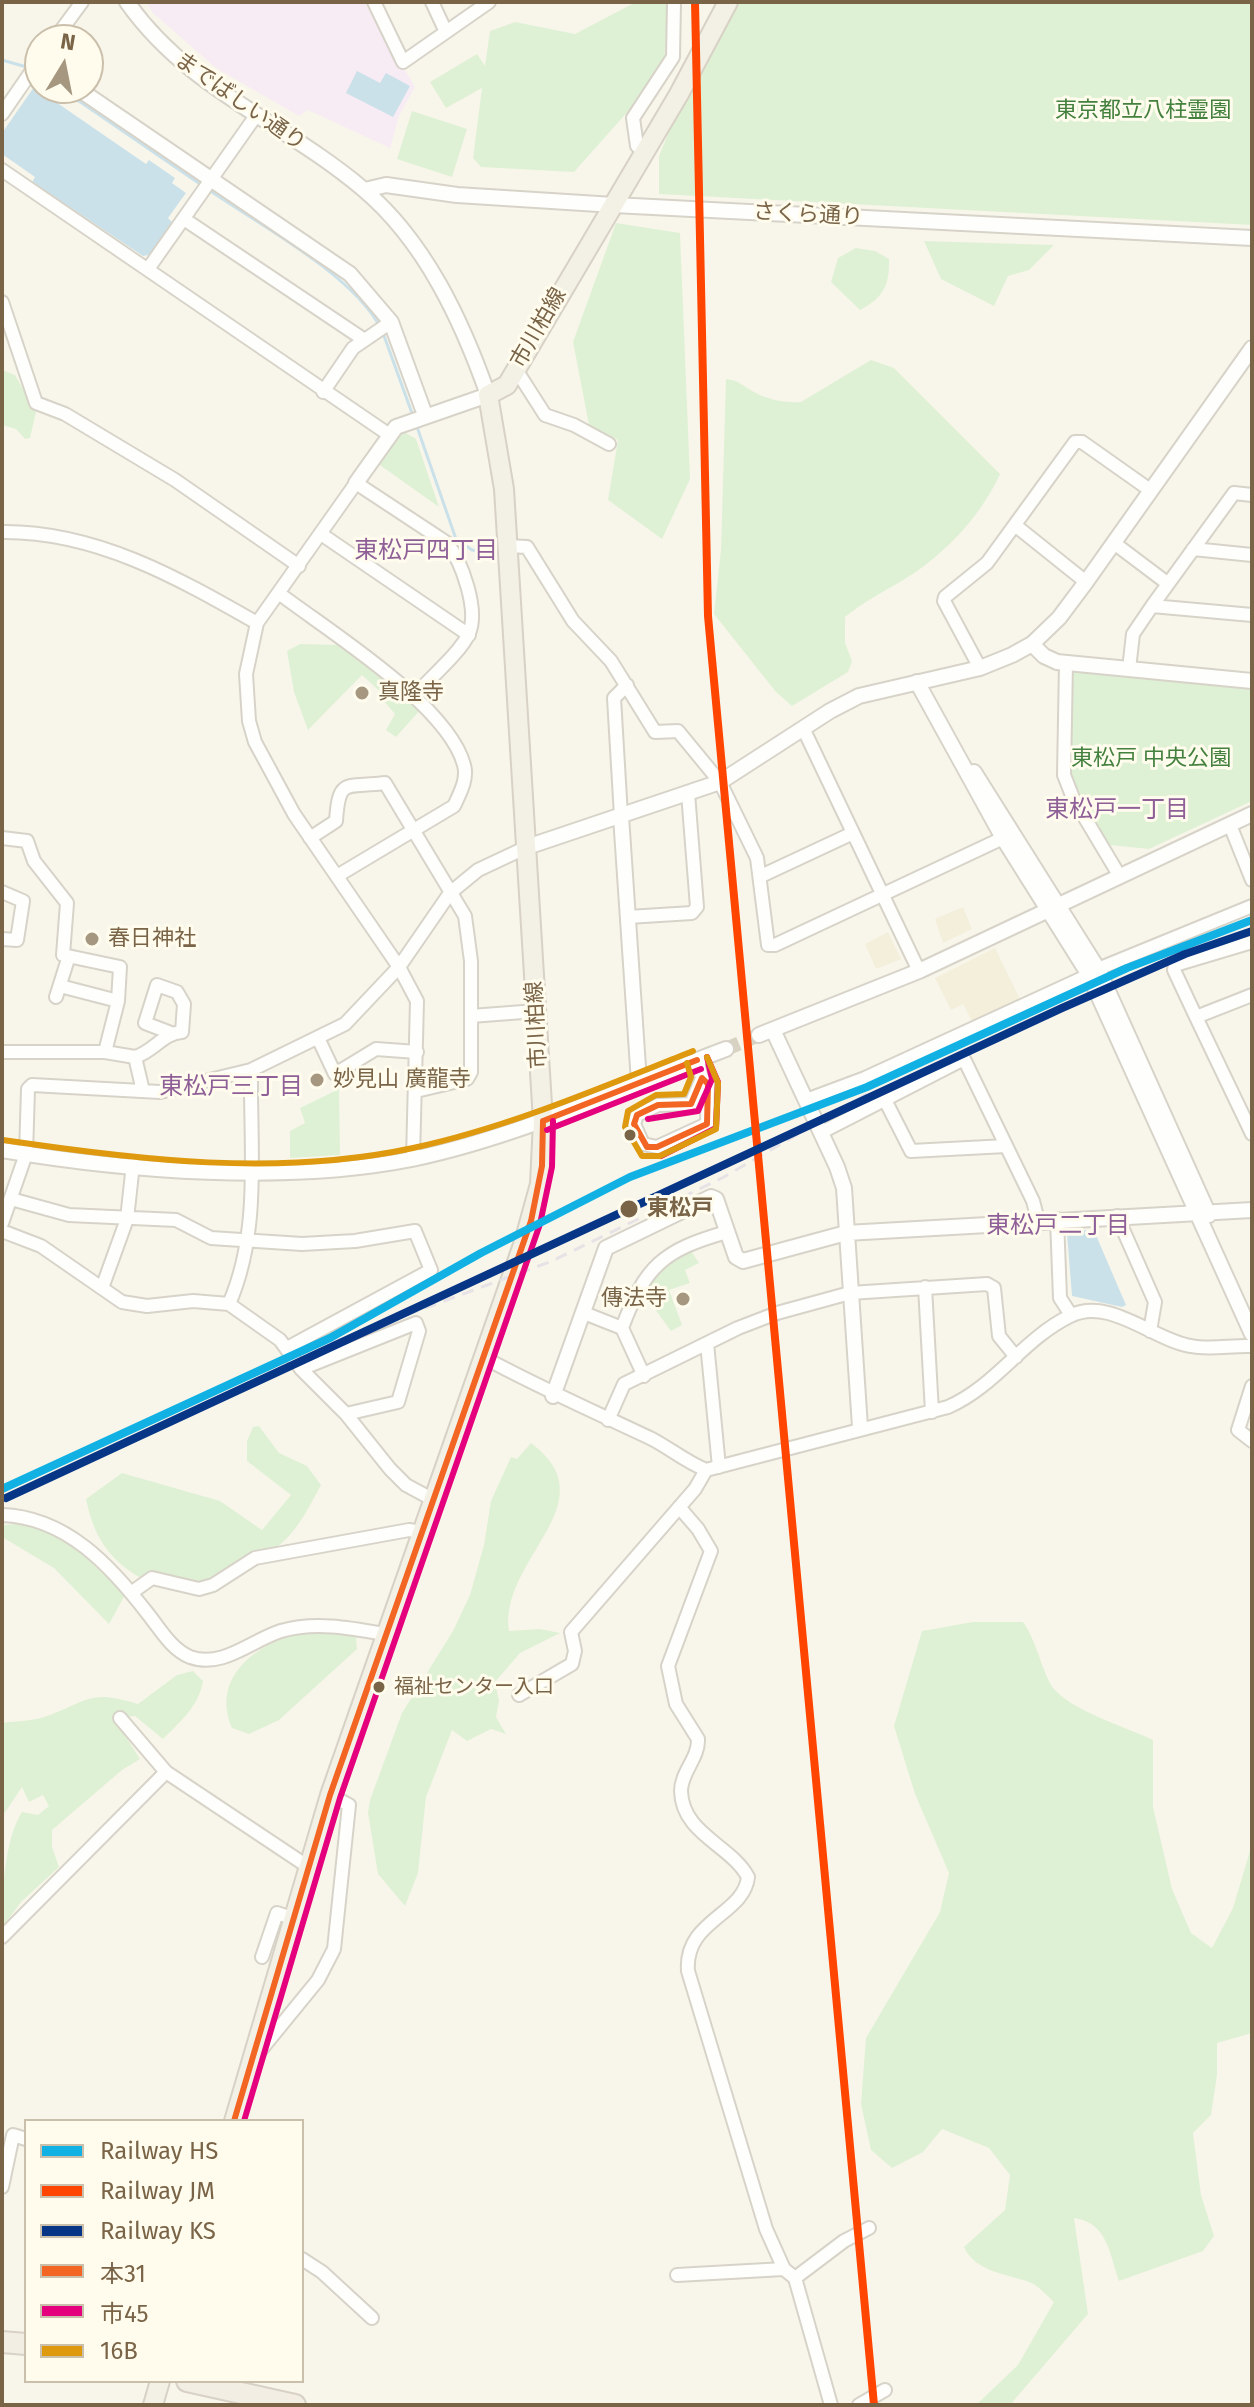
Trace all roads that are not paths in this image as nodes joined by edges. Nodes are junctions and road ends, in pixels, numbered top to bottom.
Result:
1 (82, 2) edge
2 (127, 2) edge
3 (374, 2) edge
4 (432, 2) edge
5 (489, 2) edge
6 (674, 2) edge
7 (728, 2) edge
8 (66, 24) edge
9 (446, 32) junction
10 (24, 82) edge
11 (98, 104) edge
12 (2, 114) edge
13 (255, 117) junction
14 (646, 152) junction
15 (2, 170) edge
16 (208, 186) junction
17 (365, 190) junction
18 (614, 205) junction
19 (184, 219) junction
20 (1252, 238) edge
21 (148, 269) junction
22 (2, 302) edge
23 (384, 326) junction
24 (363, 339) junction
25 (1252, 348) edge
26 (515, 368) junction
27 (323, 392) junction
28 (488, 395) junction
29 (418, 418) junction
30 (388, 434) junction
31 (609, 444) dead end
32 (356, 483) junction
33 (1150, 490) junction
34 (1252, 495) edge
35 (1016, 526) junction
36 (2, 532) edge
37 (321, 534) junction
38 (1114, 543) junction
39 (507, 546) junction
40 (1193, 549) junction
41 (1252, 555) edge
42 (299, 566) junction
43 (1086, 582) junction
44 (1167, 583) junction
45 (280, 594) junction
46 (1152, 606) junction
47 (1252, 615) edge
48 (257, 623) junction
49 (469, 635) junction
50 (1032, 644) junction
51 (1066, 663) junction
52 (980, 668) junction
53 (1129, 669) junction
54 (1252, 681) edge
55 (917, 682) junction
56 (627, 685) junction
57 (414, 696) junction
58 (803, 728) junction
59 (954, 746) junction
60 (720, 782) junction
61 (688, 793) junction
62 (1252, 814) edge
63 (621, 816) junction
64 (1230, 825) junction
65 (415, 831) junction
66 (853, 833) junction
67 (2, 838) edge
68 (310, 838) junction
69 (1003, 838) junction
70 (527, 847) junction
71 (1119, 875) junction
72 (337, 876) junction
73 (761, 876) junction
74 (1252, 880) edge
75 (2, 892) edge
76 (450, 893) junction
77 (883, 895) junction
78 (1252, 906) edge
79 (1055, 907) junction
80 (628, 917) junction
81 (2, 939) edge
82 (1252, 942) edge
83 (68, 959) junction
84 (399, 967) junction
85 (919, 971) junction
86 (1094, 972) junction
87 (1252, 995) edge
88 (118, 1001) junction
89 (536, 1011) junction
90 (471, 1016) junction
91 (1196, 1017) junction
92 (171, 1033) dead end
93 (318, 1038) junction
94 (726, 1049) tunnel mouth
95 (2, 1052) edge
96 (105, 1052) junction
97 (417, 1052) junction
98 (135, 1057) junction
99 (697, 1060) junction
100 (251, 1070) junction
101 (702, 1078) junction
102 (639, 1082) junction
103 (143, 1091) junction
104 (416, 1091) junction
105 (884, 1098) junction
106 (806, 1100) junction
107 (691, 1104) junction
108 (709, 1117) junction
109 (543, 1121) junction
110 (822, 1132) junction
111 (1252, 1134) edge
112 (1006, 1146) junction
113 (2, 1150) edge
114 (26, 1154) junction
115 (413, 1158) junction
116 (133, 1164) junction
117 (250, 1173) junction
118 (11, 1199) junction
119 (1252, 1210) edge
120 (1202, 1211) junction
121 (1117, 1216) junction
122 (127, 1219) junction
123 (1057, 1219) junction
124 (1038, 1220) junction
125 (2, 1223) edge
126 (2, 1231) edge
127 (727, 1232) junction
128 (846, 1233) junction
129 (249, 1241) junction
130 (925, 1287) junction
131 (102, 1288) junction
132 (850, 1293) junction
133 (229, 1304) junction
134 (1252, 1311) edge
135 (584, 1313) junction
136 (1071, 1315) junction
137 (622, 1328) junction
138 (1150, 1331) junction
139 (1252, 1334) edge
140 (707, 1343) junction
141 (1252, 1346) edge
142 (287, 1348) junction
143 (483, 1357) junction
144 (1016, 1357) junction
145 (301, 1369) junction
146 (644, 1376) junction
147 (1252, 1386) edge
148 (553, 1396) junction
149 (932, 1412) junction
150 (346, 1414) junction
151 (608, 1420) junction
152 (860, 1427) junction
153 (1252, 1441) edge
154 (713, 1469) junction
155 (432, 1499) junction
156 (679, 1507) junction
157 (2, 1515) edge
158 (421, 1532) junction
159 (131, 1593) junction
160 (384, 1634) junction
161 (519, 1695) dead end
162 (120, 1718) dead end
163 (166, 1772) junction
164 (330, 1795) junction
165 (330, 1821) dead end
166 (347, 1825) junction
167 (307, 1866) junction
168 (292, 1918) junction
169 (2, 1937) edge
170 (262, 1957) dead end
171 (249, 2069) junction
172 (235, 2119) edge
173 (24, 2138) edge
174 (2, 2187) edge
175 (869, 2228) dead end
176 (304, 2260) edge
177 (790, 2273) junction
178 (677, 2275) dead end
179 (372, 2318) dead end
180 (2, 2342) edge
181 (24, 2344) edge
182 (159, 2383) edge
183 (196, 2383) edge
184 (885, 2390) dead end
185 (153, 2405) edge
186 (295, 2405) edge
187 (831, 2405) edge
188 (859, 2405) edge

1 - 8 street
2 - 13 street, までばしい通り
3 - 9 street
4 - 9 street
5 - 9 street
6 - 14 street
7 - 14 main road, 市川柏線
10 - 12 street
11 - 16 street
13 - 16 street
13 - 17 street, までばしい通り
14 - 18 main road, 市川柏線
15 - 21 street
16 - 19 street
16 - 23 street
17 - 18 street, さくら通り
17 - 28 street, までばしい通り
18 - 20 street, さくら通り
18 - 26 main road, 市川柏線
19 - 21 street
19 - 24 street
21 - 27 street
22 - 42 street
23 - 24 street
23 - 29 street
24 - 27 street
25 - 33 street
26 - 28 main road, 市川柏線
26 - 31 street
27 - 30 street
28 - 29 street
28 - 39 main road, 市川柏線
29 - 30 street
30 - 32 street
32 - 37 street
32 - 49 street
33 - 35 street
33 - 38 street
34 - 40 street
35 - 43 street
35 - 52 street
36 - 48 street
37 - 42 street
37 - 49 street
38 - 43 street
38 - 44 street
39 - 56 street
39 - 70 main road, 市川柏線
40 - 41 street
40 - 44 street
42 - 45 street
43 - 50 street
44 - 46 street
45 - 48 street
45 - 57 street
46 - 47 street
46 - 53 street
48 - 68 street
49 - 57 street
50 - 51 street
50 - 52 street
51 - 53 street
51 - 71 street
52 - 55 street
53 - 54 street
55 - 58 street
55 - 59 street
56 - 60 street
56 - 63 street
57 - 65 street
58 - 60 street
58 - 66 street
59 - 69 street
59 - 79 street
60 - 61 street
60 - 73 street
61 - 63 street
61 - 80 street
62 - 64 street
63 - 70 street
63 - 80 street
64 - 71 street
64 - 74 street
65 - 68 street
65 - 72 street
65 - 76 street
66 - 73 street
66 - 77 street
67 - 83 street
68 - 72 street
69 - 77 street
69 - 79 street
70 - 76 street
70 - 89 main road, 市川柏線
71 - 79 street
72 - 84 street
73 - 77 street
75 - 81 street
76 - 84 street
76 - 90 street
77 - 85 street
78 - 86 street
79 - 85 street
79 - 86 street
80 - 102 street
82 - 91 street
83 - 88 street
83 - 88 street
84 - 93 street
84 - 97 street
85 - 106 street
86 - 106 street
86 - 120 street
87 - 91 street
88 - 96 street
89 - 90 street
89 - 109 main road, 市川柏線
90 - 104 street
91 - 111 street
92 - 98 street
93 - 97 street
93 - 100 street
94 - 99 street
95 - 96 street
96 - 98 street
97 - 104 street
98 - 103 street
99 - 101 street
99 - 102 street
100 - 103 street
100 - 117 street
101 - 107 street
101 - 108 street
102 - 109 street
103 - 114 street
104 - 115 street
105 - 110 street
105 - 112 street
105 - 112 street
106 - 110 street
107 - 108 street
107 - 108 street
109 - 115 street
109 - 143 main road, 市川柏線
110 - 128 street
112 - 124 street
113 - 114 street
114 - 116 street
114 - 118 street
115 - 117 street
116 - 117 street
116 - 122 street
117 - 129 street
118 - 122 street
118 - 125 street
119 - 120 street
120 - 121 street
120 - 134 street
120 - 139 street
121 - 123 street
121 - 138 street
122 - 129 street
122 - 131 street
123 - 124 street
123 - 136 street
124 - 128 street
126 - 131 street
127 - 128 street
127 - 135 street
127 - 137 street
128 - 132 street
129 - 133 street
129 - 142 street
130 - 132 street
130 - 144 street
130 - 149 street
131 - 133 street
132 - 140 street
132 - 152 street
133 - 142 street
135 - 137 street
135 - 148 street
136 - 138 street
136 - 144 street
137 - 146 street
138 - 141 street
140 - 146 street
140 - 154 street
142 - 145 street
143 - 148 street
143 - 155 main road, 市川柏線
144 - 149 street
145 - 150 street
145 - 150 street
146 - 151 street
147 - 153 street
148 - 151 street
149 - 152 street
150 - 155 street
151 - 154 street
152 - 154 street
154 - 156 street
155 - 158 main road, 市川柏線
156 - 161 street
156 - 177 street
157 - 159 street
158 - 159 street
158 - 160 main road, 市川柏線
159 - 160 street
160 - 164 main road, 市川柏線
162 - 163 street
163 - 167 street
163 - 169 street
164 - 166 street
164 - 167 main road, 市川柏線
165 - 166 street
166 - 171 street
167 - 168 main road, 市川柏線
168 - 170 street
168 - 171 main road, 市川柏線
171 - 172 main road, 市川柏線
173 - 174 street
175 - 177 street
176 - 179 street
177 - 178 street
177 - 187 street
180 - 181 highway
182 - 185 main road
183 - 186 highway
184 - 188 street

